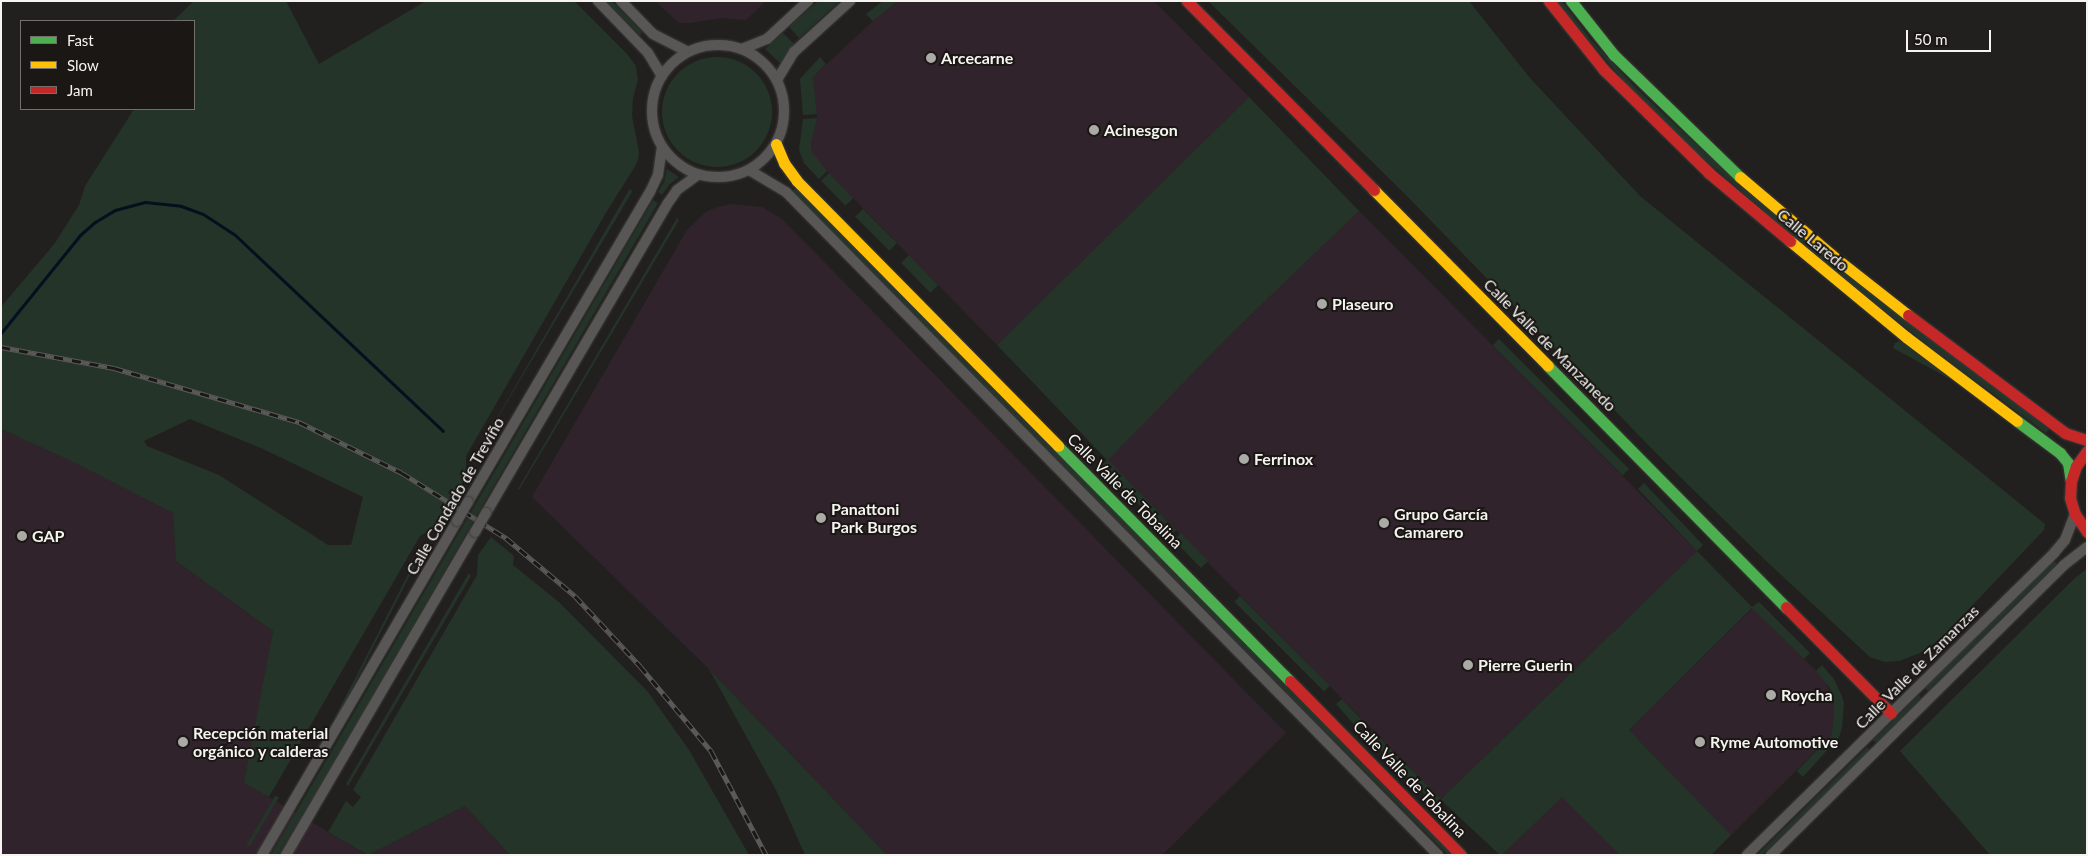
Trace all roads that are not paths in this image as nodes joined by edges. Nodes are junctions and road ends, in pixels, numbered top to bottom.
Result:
1 (598, 1) edge
2 (621, 1) edge
3 (808, 1) edge
4 (850, 1) edge
5 (1187, 1) edge
6 (1549, 1) edge
7 (1571, 1) edge
8 (742, 49) junction
9 (688, 52) junction
10 (662, 76) junction
11 (777, 80) junction
12 (776, 144) junction
13 (662, 148) junction
14 (749, 170) junction
15 (698, 175) junction
16 (2087, 440) edge
17 (2087, 451) edge
18 (2071, 481) junction
19 (2074, 514) junction
20 (2087, 532) edge
21 (2087, 547) edge
22 (1892, 712) junction
23 (262, 855) edge
24 (286, 855) edge
25 (1438, 855) edge
26 (1461, 855) edge
27 (1747, 855) edge
28 (1771, 855) edge

1 - 10 street
2 - 9 street
3 - 8 street
4 - 11 street
5 - 22 street, Calle Valle de Manzanedo
6 - 18 street, Calle Laredo
7 - 16 street, Calle Laredo
8 - 9 street
8 - 11 street
9 - 10 street
10 - 13 street
11 - 12 street
12 - 14 street
12 - 26 street, Calle Valle de Tobalina
13 - 15 street
13 - 23 street, Calle Condado de Treviño, bridge
14 - 15 street
14 - 25 street, Calle Valle de Tobalina
15 - 24 street, bridge
17 - 18 street
18 - 19 street
19 - 20 street
19 - 22 street, Calle Valle de Zamanzas
21 - 28 street, Calle Valle de Zamanzas
22 - 27 street, Calle Valle de Zamanzas

